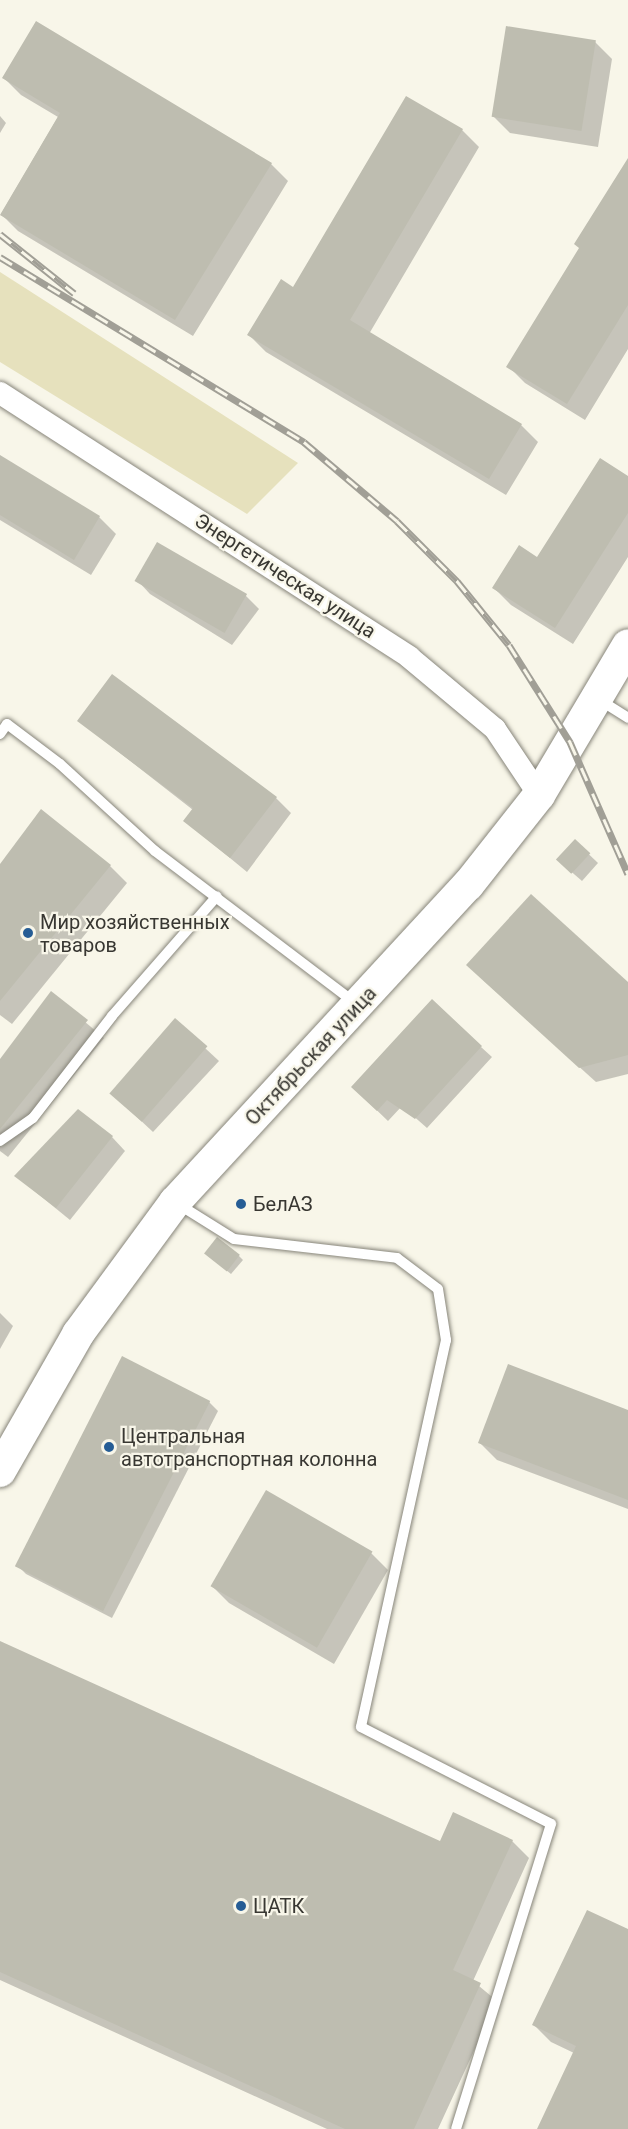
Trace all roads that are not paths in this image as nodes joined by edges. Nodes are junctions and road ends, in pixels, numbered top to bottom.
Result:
1 (0, 393) edge
2 (628, 645) edge
3 (595, 698) junction
4 (628, 718) edge
5 (0, 734) edge
6 (539, 795) junction
7 (217, 896) junction
8 (358, 1005) junction
9 (0, 1141) edge
10 (175, 1202) junction
11 (0, 1471) edge
12 (456, 2129) edge

1 - 6 street, Энергетическая улица
2 - 3 street, Октябрьская улица
3 - 4 lane
3 - 6 street, Октябрьская улица
5 - 7 lane
6 - 8 street, Октябрьская улица
7 - 8 lane
7 - 9 lane
8 - 10 street, Октябрьская улица
10 - 11 street, Октябрьская улица
10 - 12 lane

